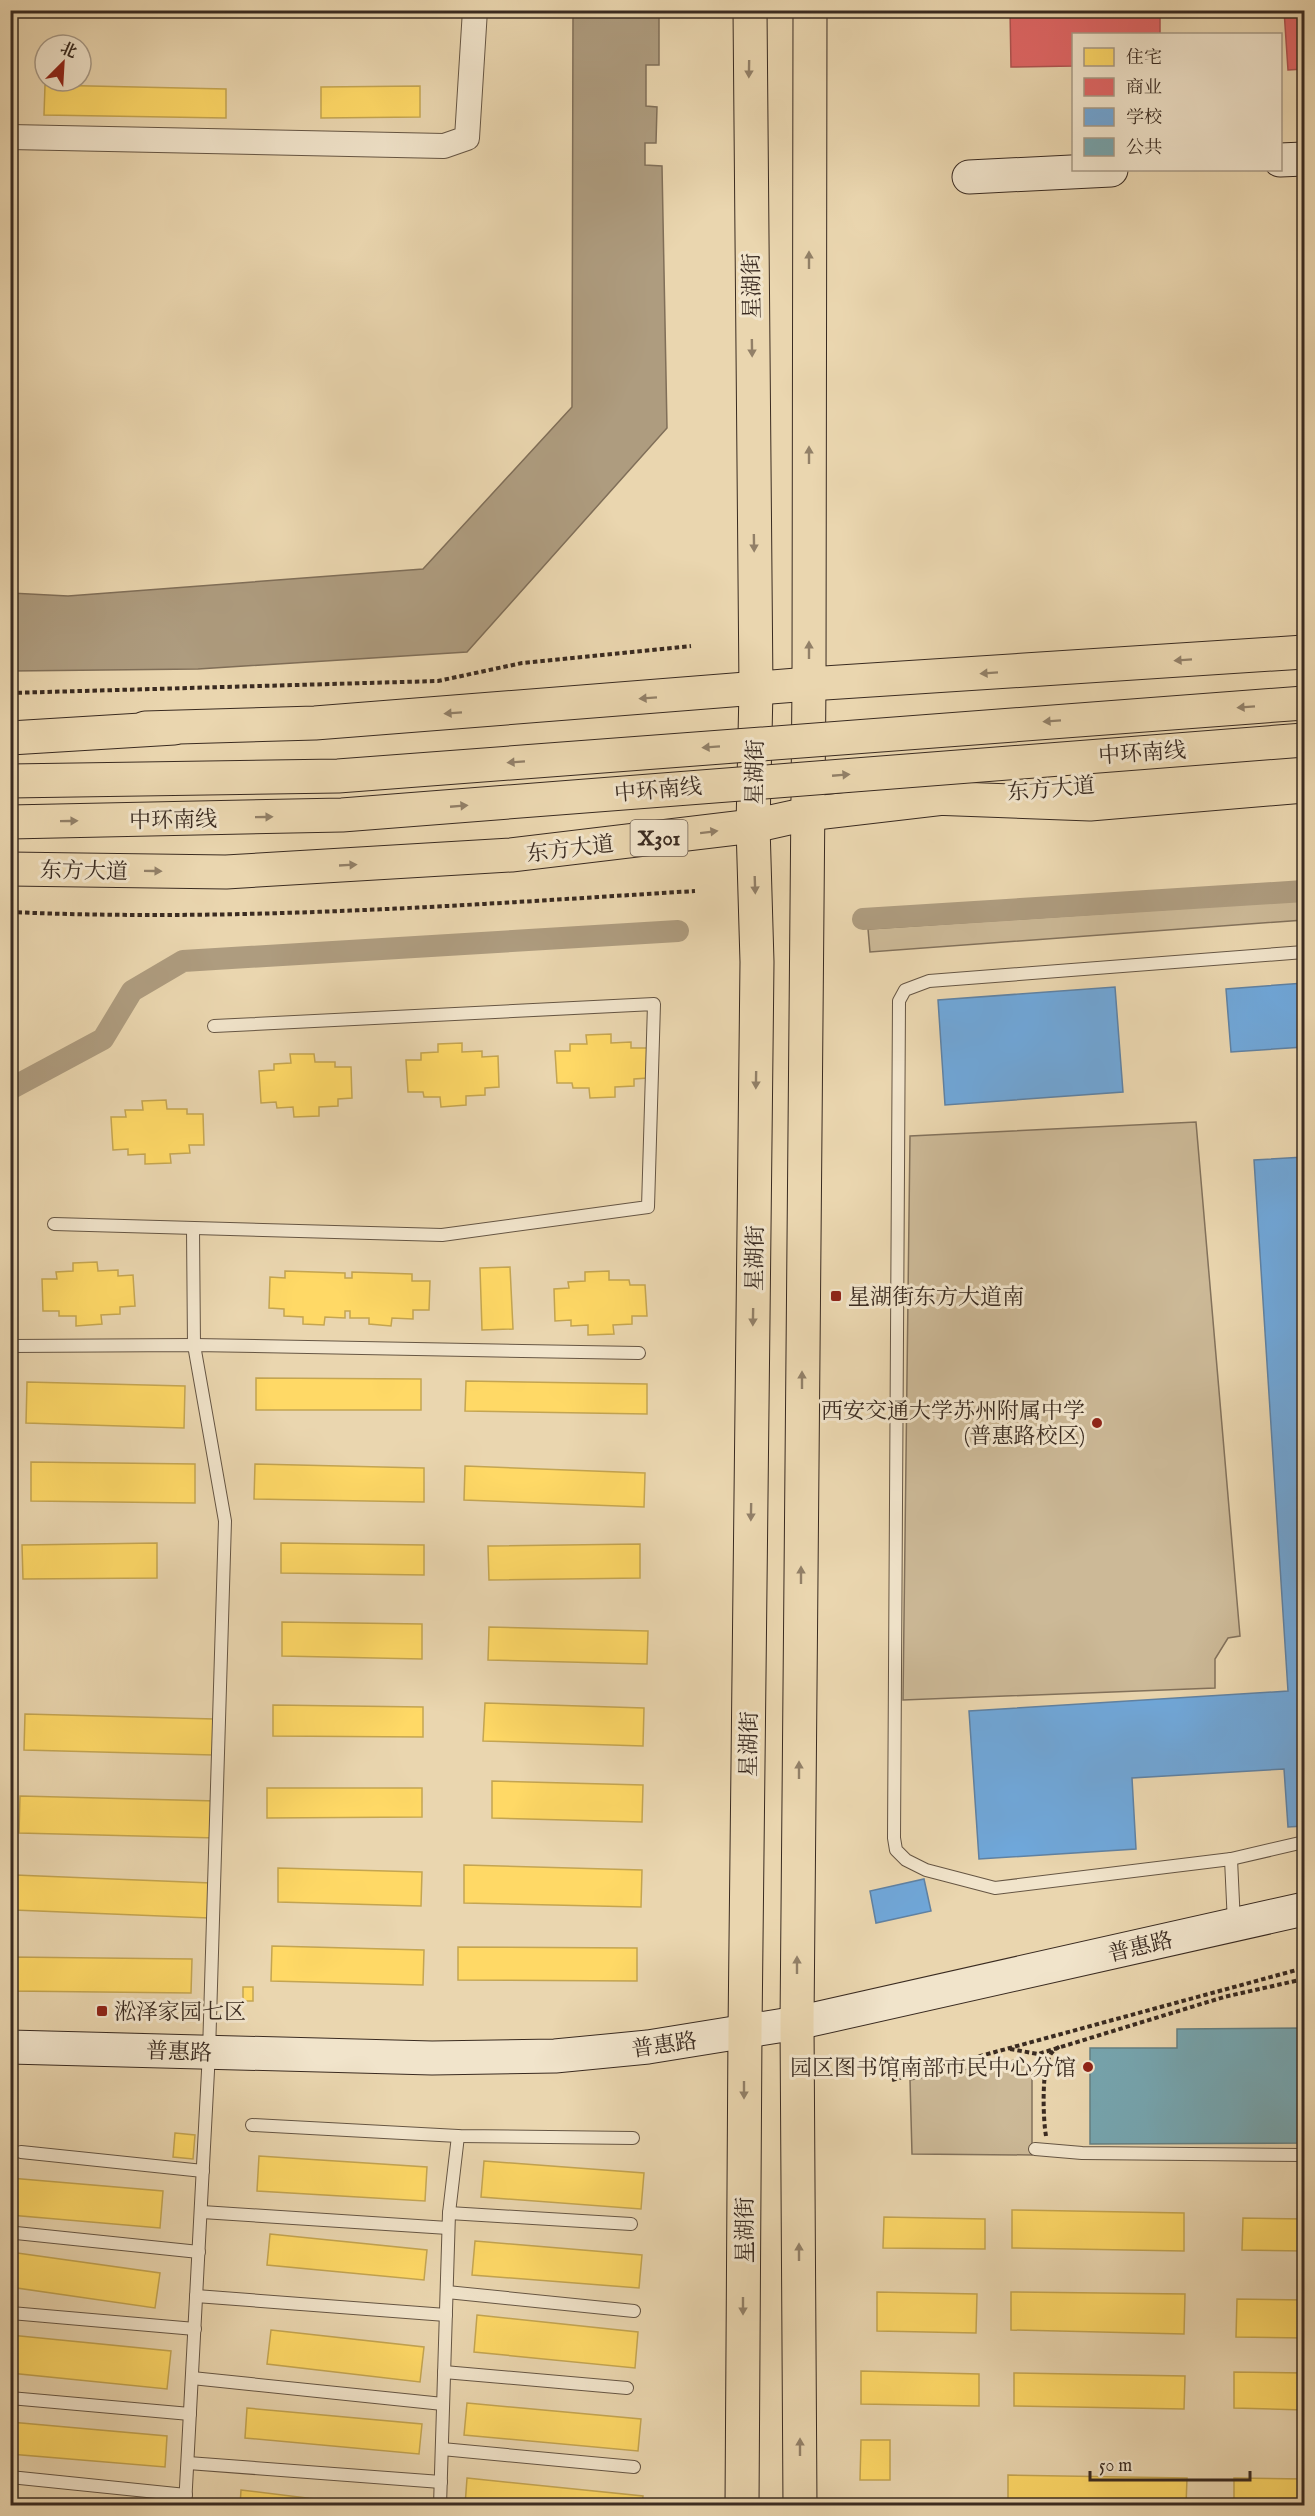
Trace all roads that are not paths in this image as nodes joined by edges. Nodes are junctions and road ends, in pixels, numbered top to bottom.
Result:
1 (475, 10) edge
2 (750, 10) edge
3 (810, 10) edge
4 (10, 137) edge
5 (1305, 159) edge
6 (1282, 160) edge
7 (1091, 171) edge
8 (969, 177) dead end
9 (1305, 652) edge
10 (809, 684) junction
11 (756, 690) junction
12 (1305, 703) edge
13 (10, 726) edge
14 (174, 728) junction
15 (10, 738) edge
16 (1305, 740) edge
17 (1305, 768) edge
18 (10, 781) edge
19 (1305, 786) edge
20 (931, 798) junction
21 (807, 814) junction
22 (10, 822) edge
23 (753, 826) junction
24 (10, 869) edge
25 (1305, 952) edge
26 (214, 1026) dead end
27 (54, 1224) dead end
28 (193, 1229) junction
29 (13, 1346) edge
30 (194, 1346) junction
31 (639, 1353) dead end
32 (1305, 1842) edge
33 (1231, 1859) junction
34 (1305, 1909) edge
35 (1234, 1925) junction
36 (797, 2023) junction
37 (745, 2031) junction
38 (10, 2047) edge
39 (209, 2052) junction
40 (252, 2125) dead end
41 (458, 2136) junction
42 (633, 2138) dead end
43 (1035, 2149) dead end
44 (21, 2152) dead end
45 (1305, 2155) edge
46 (203, 2171) junction
47 (202, 2212) junction
48 (448, 2213) junction
49 (631, 2224) dead end
50 (448, 2228) junction
51 (16, 2233) dead end
52 (199, 2252) junction
53 (447, 2292) junction
54 (196, 2296) junction
55 (634, 2311) dead end
56 (11, 2313) edge
57 (446, 2315) junction
58 (195, 2330) junction
59 (444, 2372) junction
60 (192, 2378) junction
61 (627, 2388) dead end
62 (10, 2398) edge
63 (443, 2404) junction
64 (190, 2414) junction
65 (442, 2449) junction
66 (188, 2463) junction
67 (634, 2466) dead end
68 (10, 2477) edge
69 (441, 2482) junction
70 (186, 2500) edge
71 (440, 2505) edge
72 (742, 2505) edge
73 (800, 2505) edge

1 - 4 street
2 -> 11 main road, 星湖街
10 -> 3 main road
5 - 6 main road
7 - 8 main road
9 -> 10 main road
10 - 11 main road
10 - 21 main road
11 -> 14 main road
11 - 23 main road, 星湖街
12 -> 18 main road, 中环南线, bridge
13 - 14 main road
14 - 15 main road
22 -> 16 main road, 中环南线, bridge
17 - 20 main road, 东方大道 / X301
19 - 20 main road
20 - 21 main road, 东方大道 / X301
21 - 23 main road, 东方大道 / X301
36 -> 21 main road
24 -> 23 main road, 东方大道 / X301
23 -> 37 main road, 星湖街
25 - 33 lane
26 - 28 lane
27 - 28 lane
28 - 30 lane
29 - 30 lane
30 - 31 lane
30 - 39 lane
32 - 33 lane
33 - 35 lane
34 - 35 main road, 普惠路
35 - 36 main road, 普惠路
36 - 37 main road, 普惠路
73 -> 36 main road
37 - 39 main road, 普惠路
37 -> 72 main road, 星湖街
38 - 39 main road, 普惠路
39 - 46 lane
40 - 41 lane
41 - 42 lane
41 - 48 lane
43 - 45 lane
44 - 46 lane
46 - 47 lane
47 - 50 lane
47 - 52 lane
48 - 49 lane
48 - 50 lane
50 - 53 lane
51 - 52 lane
52 - 54 lane
53 - 55 lane
53 - 57 lane
54 - 57 lane
54 - 58 lane
56 - 58 lane
57 - 59 lane
58 - 60 lane
59 - 61 lane
59 - 63 lane
60 - 63 lane
60 - 64 lane
62 - 64 lane
63 - 65 lane
64 - 66 lane
65 - 67 lane
65 - 69 lane
66 - 69 lane
66 - 70 lane
68 - 70 lane
69 - 71 lane

